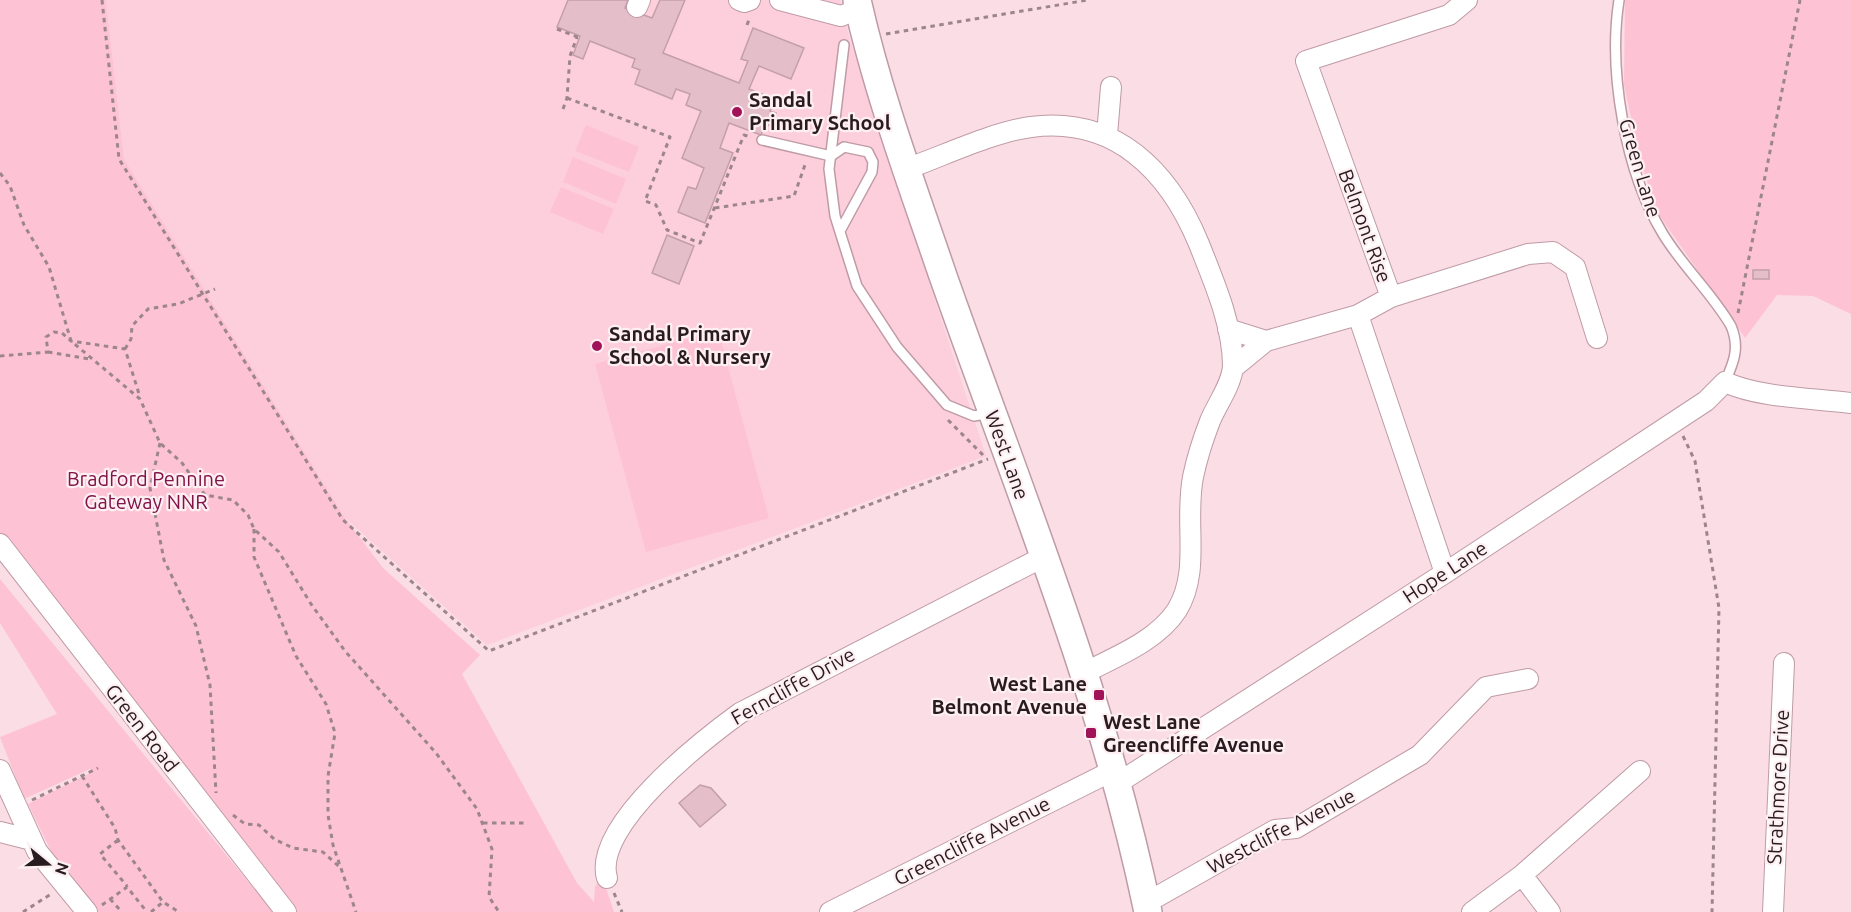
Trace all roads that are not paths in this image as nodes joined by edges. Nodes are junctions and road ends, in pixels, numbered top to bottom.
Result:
1 (739, 0) edge
2 (750, 0) edge
3 (780, 0) edge
4 (1467, 0) edge
5 (1619, 0) edge
6 (858, 5) edge
7 (855, 41) junction
8 (1111, 87) dead end
9 (1107, 135) junction
10 (762, 140) road end
11 (830, 161) junction
12 (906, 169) junction
13 (840, 231) junction
14 (1391, 297) junction
15 (1358, 315) junction
16 (1228, 329) junction
17 (1597, 338) dead end
18 (1266, 341) junction
19 (1233, 368) junction
20 (1725, 382) junction
21 (1851, 403) edge
22 (992, 413) junction
23 (0, 543) edge
24 (1043, 557) junction
25 (1445, 573) junction
26 (1784, 663) dead end
27 (1084, 674) junction
28 (1528, 679) dead end
29 (0, 770) edge
30 (1640, 771) dead end
31 (1116, 776) junction
32 (0, 832) edge
33 (32, 840) junction
34 (1522, 875) junction
35 (607, 878) dead end
36 (1147, 908) edge
37 (87, 912) edge
38 (286, 912) edge
39 (830, 912) edge
40 (1472, 912) edge
41 (1550, 912) edge
42 (1773, 912) edge

1 - 2 street
3 - 6 street
4 - 14 street, Belmont Rise
5 - 20 lane, Green Lane
6 - 7 street, West Lane
7 - 11 lane
7 - 12 street, West Lane
8 - 9 street
9 - 12 street
9 - 16 street
10 - 11 lane
11 - 13 lane
11 - 13 lane
12 - 22 street, West Lane
13 - 22 lane
14 - 15 street, Belmont Rise
14 - 17 street
15 - 18 street, Belmont Rise
15 - 25 street
16 - 18 street
16 - 19 street
18 - 19 street
19 - 27 street
20 - 21 street
20 - 25 street, Hope Lane
22 - 24 street, West Lane
23 - 38 street, Green Road
24 - 27 street, West Lane
24 - 35 street, Ferncliffe Drive
25 - 31 street, Hope Lane
26 - 42 street, Strathmore Drive
27 - 31 street, West Lane
28 - 36 street, Westcliffe Avenue
29 - 33 street
30 - 34 street
31 - 36 street, West Lane
31 - 39 street, Greencliffe Avenue
32 - 33 street
33 - 37 street
34 - 40 street
34 - 41 street

